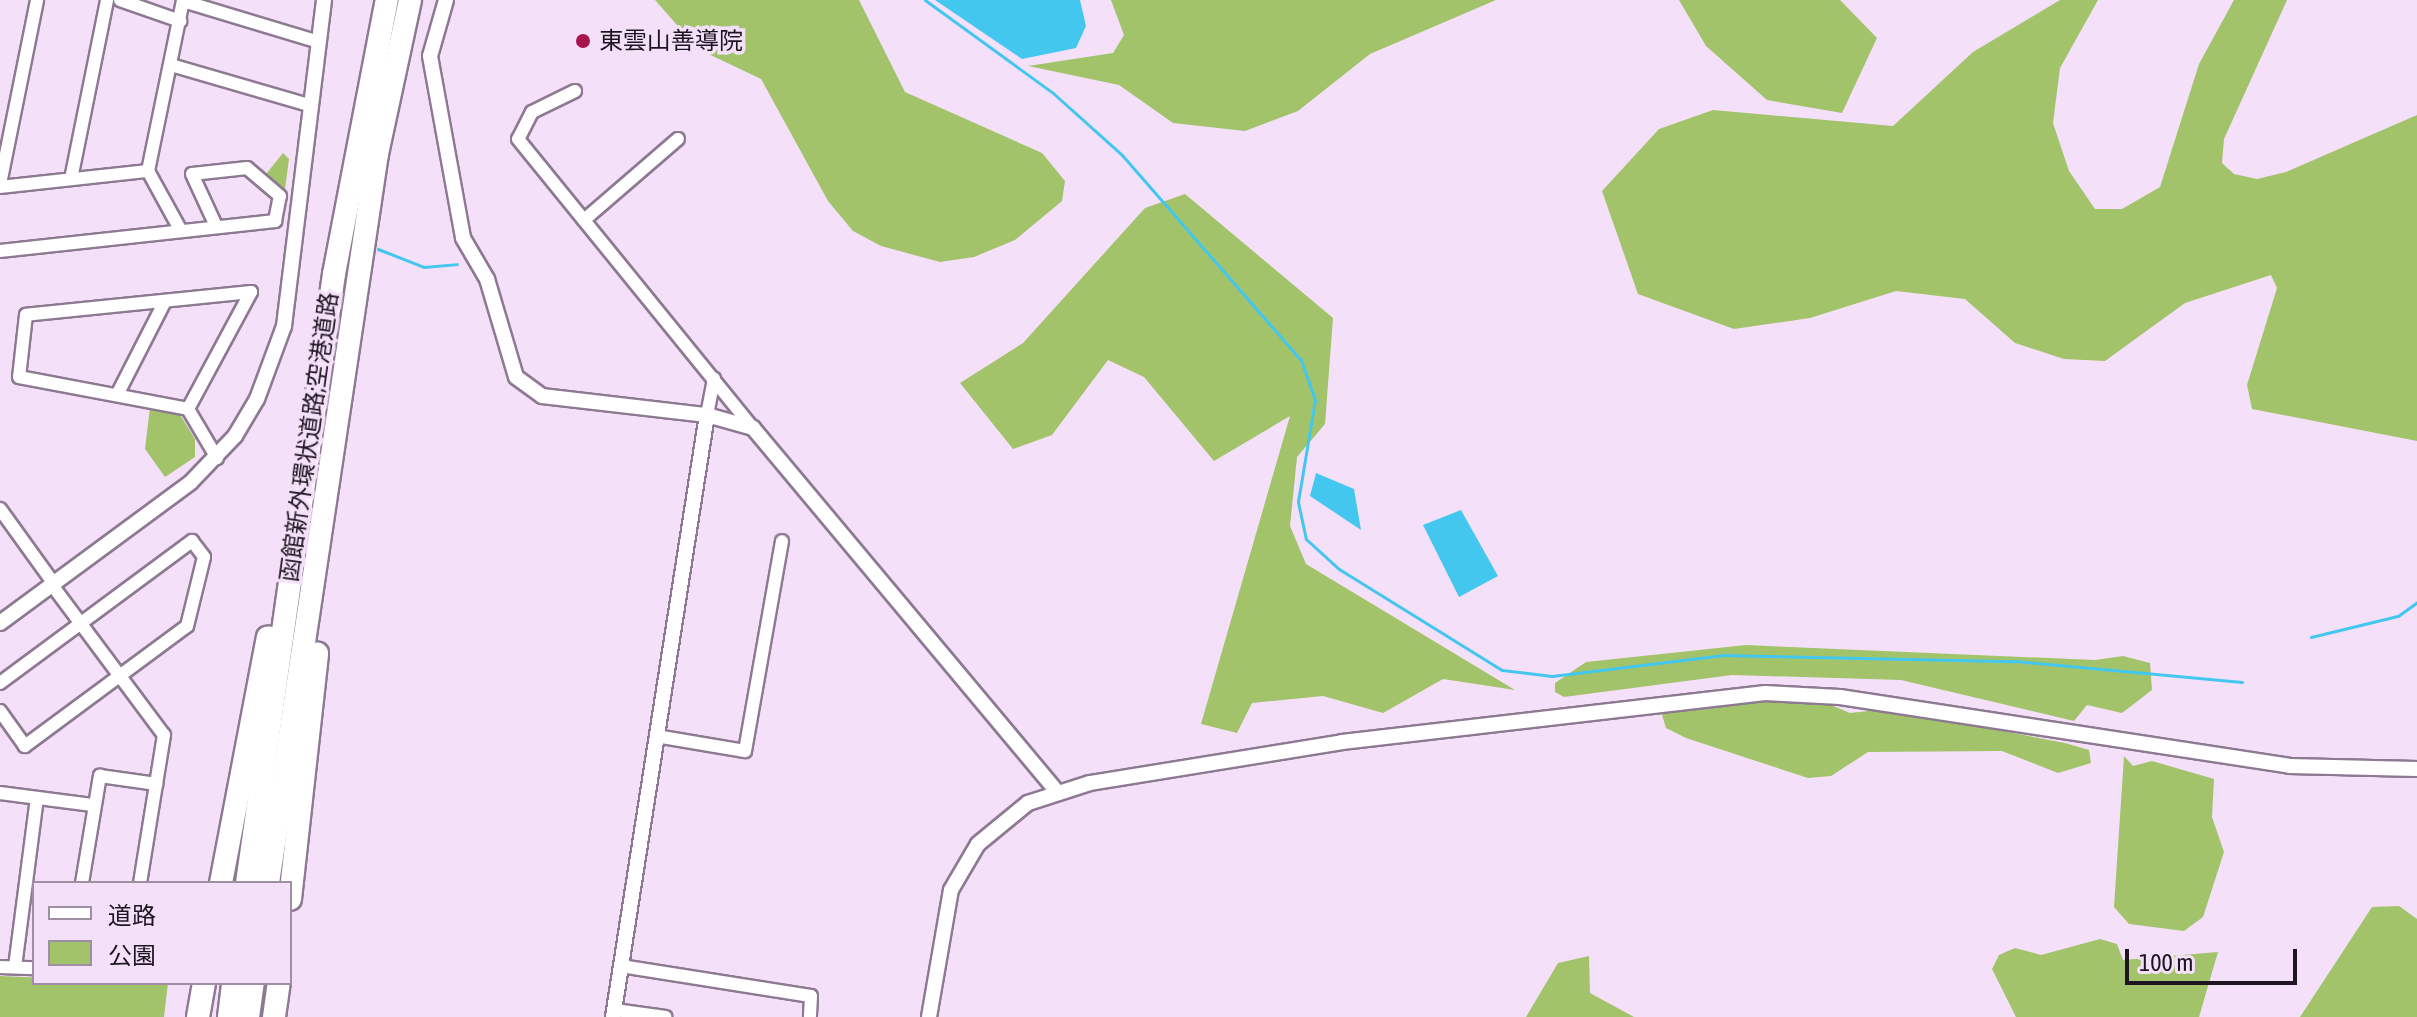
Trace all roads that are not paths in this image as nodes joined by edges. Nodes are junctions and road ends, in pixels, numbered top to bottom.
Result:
1 (37, 0) edge
2 (107, 0) edge
3 (120, 0) edge
4 (324, 0) edge
5 (387, 0) edge
6 (410, 0) edge
7 (446, 0) edge
8 (183, 1) edge
9 (180, 21) junction
10 (319, 42) junction
11 (171, 65) junction
12 (575, 91) dead end
13 (312, 106) junction
14 (678, 139) dead end
15 (148, 171) junction
16 (71, 179) junction
17 (0, 186) edge
18 (584, 220) junction
19 (216, 226) junction
20 (181, 231) junction
21 (0, 251) edge
22 (164, 303) junction
23 (326, 335) junction
24 (714, 379) junction
25 (117, 395) junction
26 (188, 409) junction
27 (338, 413) junction
28 (707, 415) junction
29 (753, 428) junction
30 (217, 458) junction
31 (0, 509) edge
32 (782, 541) dead end
33 (53, 584) junction
34 (0, 623) edge
35 (81, 624) junction
36 (120, 676) junction
37 (0, 683) edge
38 (0, 711) edge
39 (656, 736) junction
40 (2417, 769) edge
41 (156, 784) junction
42 (1056, 791) junction
43 (0, 793) edge
44 (37, 798) junction
45 (92, 805) junction
46 (82, 881) edge
47 (140, 881) edge
48 (221, 881) edge
49 (247, 881) edge
50 (268, 881) edge
51 (292, 881) edge
52 (621, 966) junction
53 (0, 967) edge
54 (15, 967) junction
55 (32, 968) edge
56 (204, 985) edge
57 (233, 985) edge
58 (253, 985) edge
59 (279, 985) edge
60 (614, 1014) edge
61 (198, 1017) edge
62 (229, 1017) edge
63 (248, 1017) edge
64 (274, 1017) edge
65 (666, 1017) edge
66 (810, 1017) edge
67 (929, 1017) edge

1 - 17 street
2 - 16 street
3 - 9 street
4 - 10 street
5 - 23 highway, 函館新外環状道路;空港道路
6 - 27 highway, 函館新外環状道路;空港道路
7 - 28 street
8 - 9 street
8 - 10 street
9 - 11 street
10 - 13 street
11 - 13 street
11 - 15 street
12 - 18 street
13 - 30 street
14 - 18 street
15 - 16 street
15 - 20 street
16 - 17 street
18 - 24 street
19 - 19 street
19 - 20 street
20 - 21 street
22 - 25 street
22 - 25 street
22 - 26 street
23 - 48 highway
23 - 49 highway, 函館新外環状道路;空港道路
24 - 28 street
24 - 29 street
25 - 26 street
26 - 30 street
27 - 50 highway, 函館新外環状道路;空港道路
27 - 51 highway
28 - 29 street
28 - 39 street
29 - 42 street
30 - 33 street
31 - 33 street
32 - 39 street
33 - 34 street
33 - 35 street
35 - 36 street
35 - 36 street
35 - 37 street
36 - 38 street
36 - 41 street
39 - 52 street
40 - 42 street
41 - 45 street
41 - 47 street
42 - 67 street
43 - 44 street
44 - 45 street
44 - 54 street
45 - 46 street
52 - 60 street
52 - 66 street
53 - 54 street
54 - 55 street
56 - 61 highway
57 - 62 highway
58 - 63 highway
59 - 64 highway
60 - 65 street

